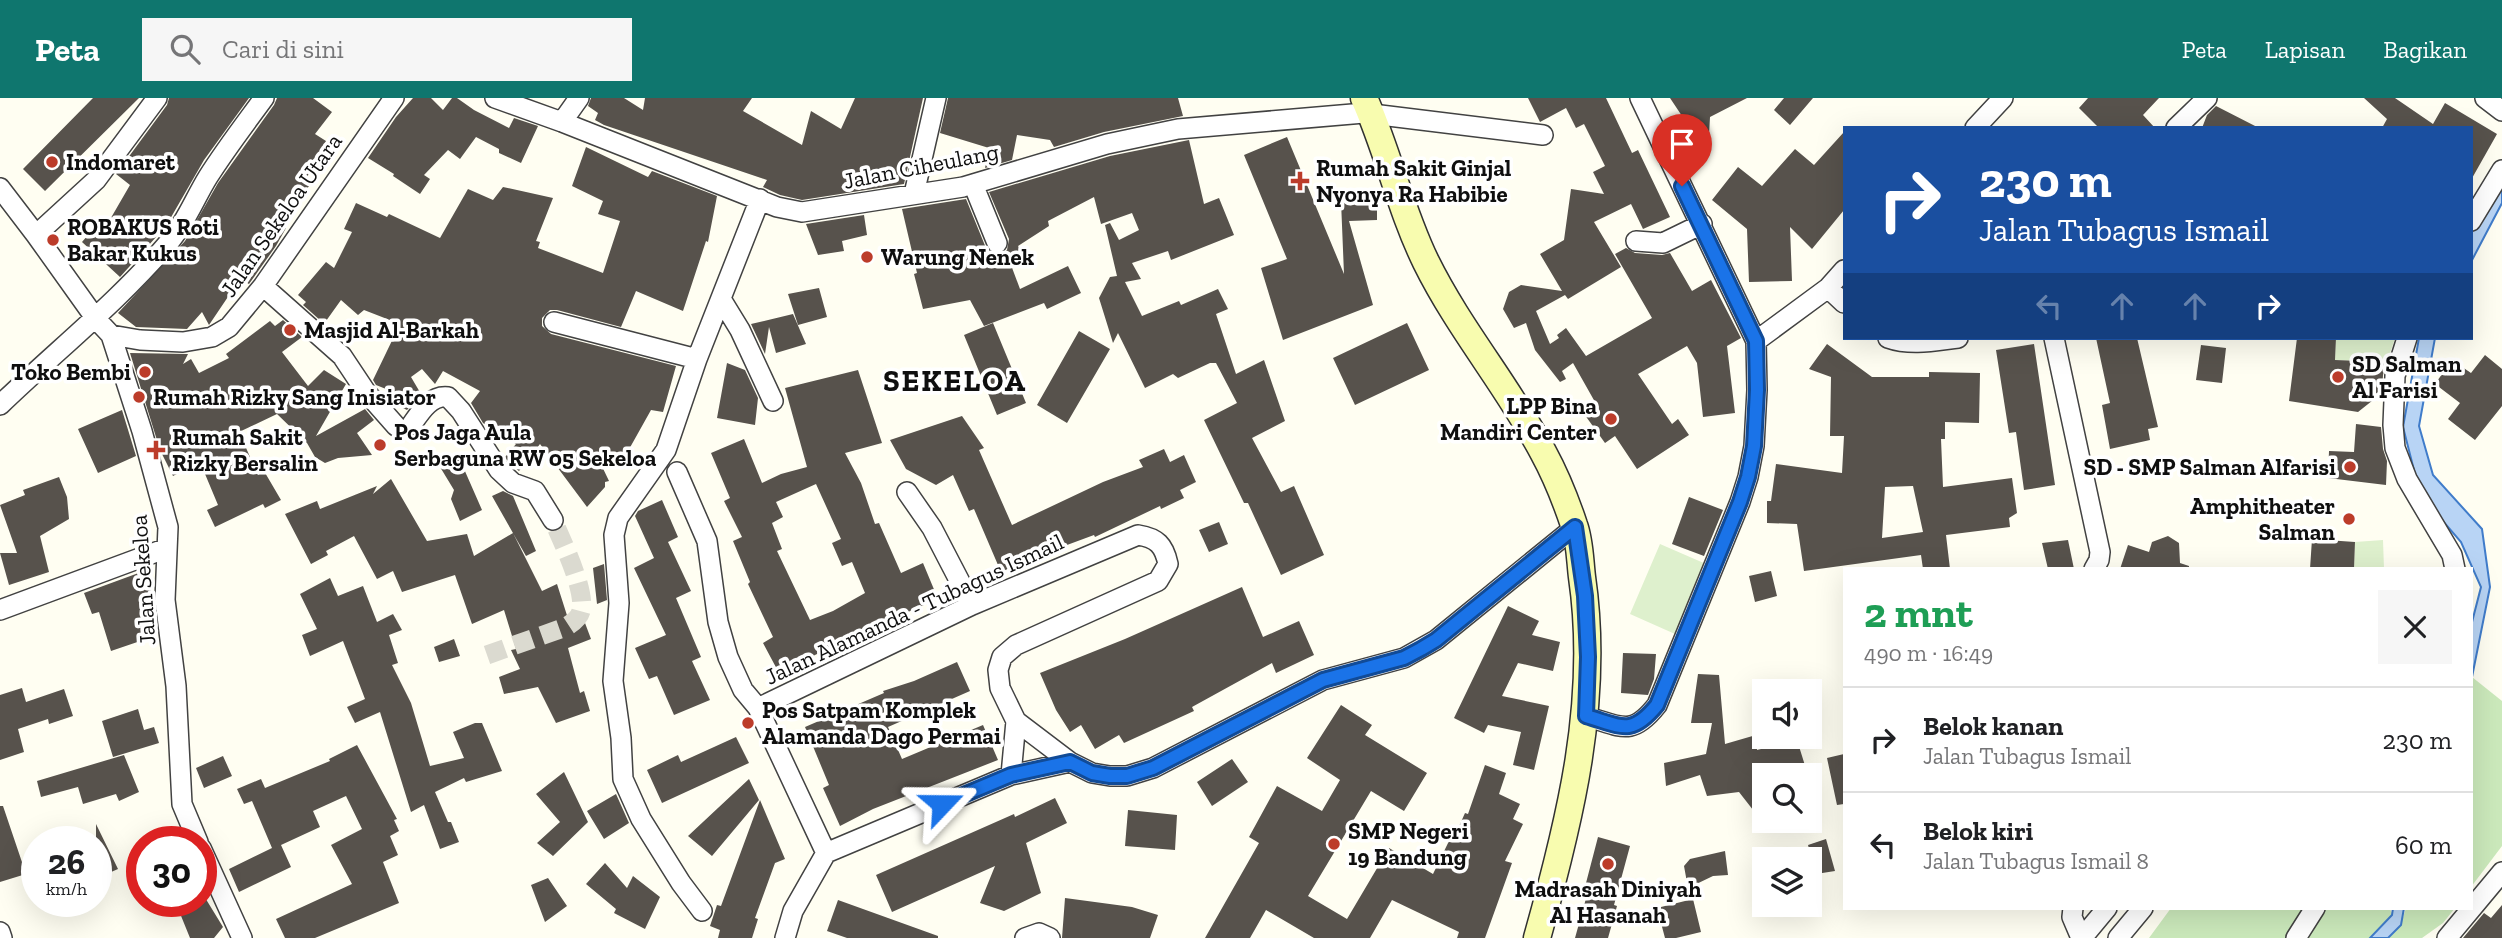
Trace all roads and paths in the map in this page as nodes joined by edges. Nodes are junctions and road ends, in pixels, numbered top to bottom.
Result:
1 (157, 98) edge
2 (264, 98) edge
3 (394, 98) edge
4 (495, 98) edge
5 (579, 98) edge
6 (936, 98) edge
7 (2003, 98) edge
8 (2207, 98) edge
9 (2485, 98) edge
10 (1647, 102) edge
11 (1368, 106) edge
12 (2502, 111) edge
13 (562, 122) junction
14 (1977, 126) edge
15 (2178, 126) edge
16 (1543, 135) dead end
17 (2502, 170) edge
18 (973, 184) junction
19 (914, 194) junction
20 (760, 199) junction
21 (4, 200) edge
22 (2473, 218) edge
23 (1702, 224) junction
24 (36, 234) junction
25 (1636, 241) dead end
26 (997, 243) dead end
27 (1843, 271) edge
28 (263, 286) junction
29 (1828, 288) junction
30 (721, 299) junction
31 (1843, 302) edge
32 (96, 319) junction
33 (554, 322) dead end
34 (111, 335) junction
35 (1894, 340) edge
36 (1944, 340) edge
37 (2054, 340) edge
38 (2406, 340) edge
39 (1756, 341) junction
40 (696, 359) junction
41 (773, 401) dead end
42 (0, 405) edge
43 (677, 472) dead end
44 (907, 492) dead end
45 (553, 520) tunnel mouth
46 (1575, 527) junction
47 (167, 548) junction
48 (2095, 567) edge
49 (2455, 567) edge
50 (972, 605) junction
51 (0, 610) edge
52 (758, 708) junction
53 (1586, 716) junction
54 (1016, 721) junction
55 (1070, 762) junction
56 (1011, 775) junction
57 (191, 826) edge
58 (826, 853) junction
59 (2502, 872) edge
60 (217, 883) edge
61 (2473, 907) edge
62 (2073, 910) edge
63 (2107, 910) edge
64 (2141, 910) edge
65 (2314, 910) edge
66 (2470, 910) edge
67 (702, 911) dead end
68 (0, 932) edge
69 (2089, 935) edge
70 (2, 938) edge
71 (242, 938) edge
72 (785, 938) edge
73 (1536, 938) edge
74 (2118, 938) edge
75 (2296, 938) edge
76 (2447, 938) edge

1 - 24 street
2 - 32 street
3 - 28 street, Jalan Sekeloa Utara
4 - 13 street, Jalan Ciheulang
5 - 13 street
6 - 19 street
7 - 14 street
8 - 15 street
9 - 12 street
10 - 23 street
11 - 16 street, Jalan Ciheulang
11 - 18 street, Jalan Ciheulang
11 - 46 main road
13 - 20 street, Jalan Ciheulang
17 - 22 street
18 - 19 street, Jalan Ciheulang
18 - 26 street
19 - 20 street, Jalan Ciheulang
20 - 30 street
21 - 24 street, Jalan Sekeloa
23 - 25 street
23 - 39 street
24 - 32 street, Jalan Sekeloa
27 - 29 street
28 - 34 street, Jalan Sekeloa Utara
28 - 45 street
29 - 31 street
29 - 39 street
30 - 40 street
30 - 41 street
32 - 34 street, Jalan Sekeloa
32 - 42 street
33 - 40 street
34 - 47 street, Jalan Sekeloa
35 - 36 street
37 - 48 street
38 - 49 street
39 - 53 street
40 - 67 street
43 - 52 street
44 - 50 street
46 - 53 main road
46 - 55 street, Jalan Alamanda - Tubagus Ismail
47 - 51 street
47 - 57 street, Jalan Sekeloa
50 - 52 street, Jalan Alamanda - Tubagus Ismail
50 - 54 street, Jalan Alamanda - Tubagus Ismail
52 - 58 street, Jalan Alamanda - Tubagus Ismail
53 - 73 main road
54 - 55 street, Jalan Alamanda - Tubagus Ismail
54 - 56 street
55 - 56 street
56 - 58 street
58 - 72 street
59 - 61 street
60 - 71 street
62 - 69 street
63 - 69 street
64 - 74 street
65 - 75 street
66 - 76 street
68 - 70 street

